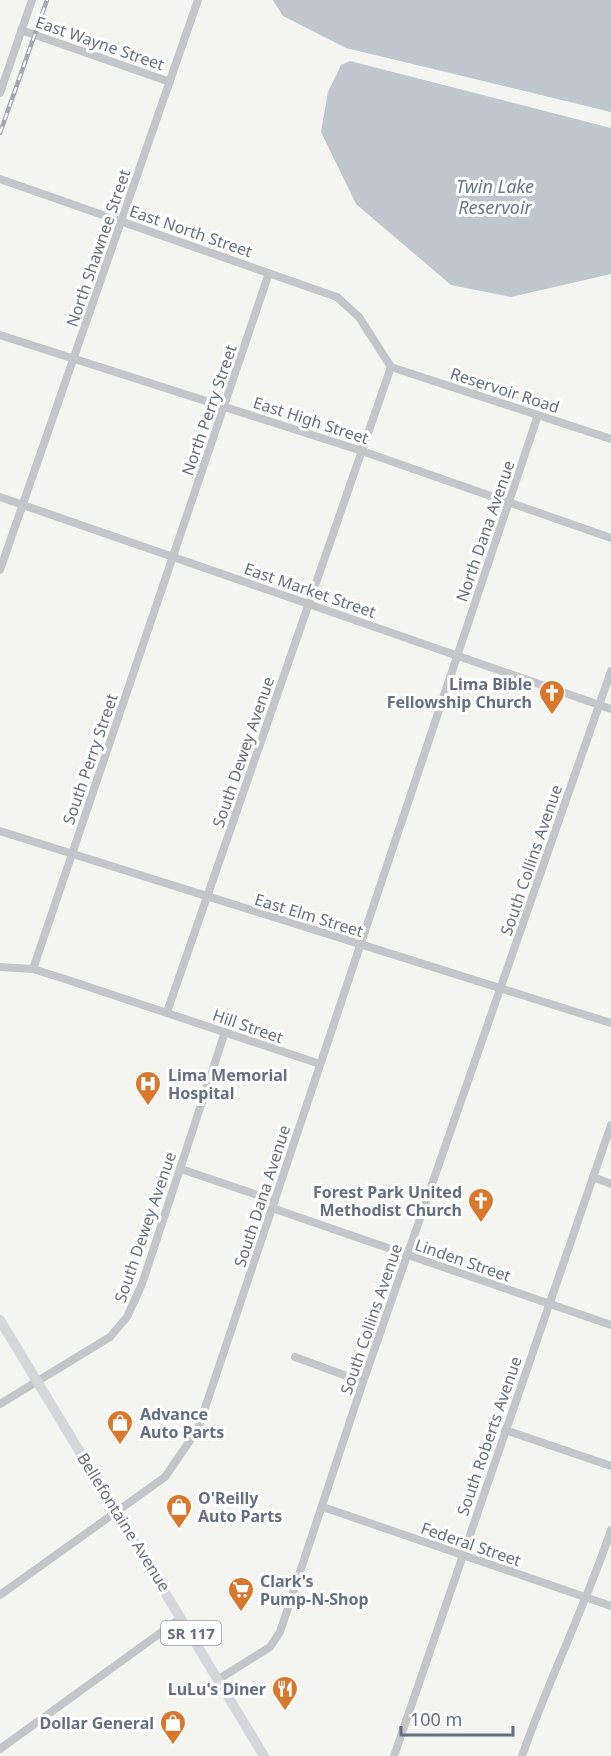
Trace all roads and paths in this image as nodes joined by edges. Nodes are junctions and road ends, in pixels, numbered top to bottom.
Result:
1 (32, 0) edge
2 (198, 0) edge
3 (21, 30) junction
4 (170, 82) junction
5 (0, 93) edge
6 (0, 179) edge
7 (122, 220) junction
8 (269, 273) junction
9 (0, 335) edge
10 (74, 359) junction
11 (391, 367) junction
12 (225, 406) junction
13 (538, 415) junction
14 (611, 439) edge
15 (362, 451) junction
16 (0, 497) edge
17 (509, 502) junction
18 (23, 505) junction
19 (611, 538) edge
20 (173, 557) junction
21 (0, 570) edge
22 (309, 604) junction
23 (457, 655) junction
24 (611, 671) edge
25 (599, 705) junction
26 (611, 709) edge
27 (0, 831) edge
28 (72, 855) junction
29 (207, 898) junction
30 (360, 945) junction
31 (0, 967) edge
32 (33, 969) junction
33 (500, 989) junction
34 (167, 1012) junction
35 (611, 1023) edge
36 (225, 1032) junction
37 (320, 1064) junction
38 (611, 1125) edge
39 (181, 1169) junction
40 (593, 1177) junction
41 (611, 1184) edge
42 (274, 1205) junction
43 (407, 1254) junction
44 (549, 1304) junction
45 (0, 1320) edge
46 (611, 1325) edge
47 (295, 1357) dead end
48 (37, 1381) junction
49 (363, 1382) junction
50 (0, 1404) edge
51 (505, 1430) junction
52 (611, 1466) edge
53 (323, 1507) junction
54 (117, 1511) junction
55 (611, 1530) edge
56 (463, 1555) junction
57 (0, 1595) edge
58 (586, 1598) junction
59 (611, 1606) edge
60 (181, 1618) junction
61 (219, 1679) junction
62 (0, 1749) edge
63 (264, 1756) edge
64 (394, 1756) edge
65 (522, 1756) edge

1 - 3 street
2 - 4 street, North Shawnee Street
3 - 4 street, East Wayne Street
3 - 5 street
4 - 7 street, North Shawnee Street
6 - 7 street, East North Street
7 - 8 street, East North Street
7 - 10 street, North Shawnee Street
8 - 11 street, East North Street
8 - 12 street, North Perry Street
9 - 10 street, East High Street
10 - 12 street, East High Street
10 - 18 street, North Shawnee Street
11 - 13 street, Reservoir Road
11 - 15 street, South Dewey Avenue
12 - 15 street, East High Street
12 - 20 street, North Perry Street
13 - 14 street, Reservoir Road
13 - 17 street, North Dana Avenue
15 - 17 street, East High Street
15 - 22 street, South Dewey Avenue
16 - 18 street, East Market Street
17 - 19 street, East High Street
17 - 23 street, North Dana Avenue
18 - 20 street, East Market Street
18 - 21 street, North Shawnee Street
20 - 22 street, East Market Street
20 - 28 street, South Perry Street
22 - 23 street, East Market Street
22 - 29 street, South Dewey Avenue
23 - 25 street, East Market Street
23 - 30 street, South Dana Avenue
24 - 25 street, South Collins Avenue
25 - 26 street, East Market Street
25 - 33 street, South Collins Avenue
27 - 28 street, East Elm Street
28 - 29 street, East Elm Street
28 - 32 street, South Perry Street
29 - 30 street, East Elm Street
29 - 34 street, South Dewey Avenue
30 - 33 street, East Elm Street
30 - 37 street, South Dana Avenue
31 - 32 street
32 - 34 street, Hill Street
33 - 35 street, East Elm Street
33 - 43 street, South Collins Avenue
34 - 36 street, Hill Street
36 - 37 street, Hill Street
36 - 39 street, South Dewey Avenue
37 - 42 street, South Dana Avenue
38 - 40 street, South Roberts Avenue
39 - 42 street, Linden Street
39 - 48 street, South Dewey Avenue
40 - 41 street
40 - 44 street, South Roberts Avenue
42 - 43 street, Linden Street
42 - 54 street, South Dana Avenue
43 - 44 street, Linden Street
43 - 49 street, South Collins Avenue
44 - 46 street, Linden Street
44 - 51 street, South Roberts Avenue
45 - 48 main road, Bellefontaine Avenue / SR 117
47 - 49 street
48 - 50 street, South Dewey Avenue
48 - 54 main road, Bellefontaine Avenue / SR 117
49 - 53 street, South Collins Avenue
51 - 52 street
51 - 56 street, South Roberts Avenue
53 - 56 street, Federal Street
53 - 61 street, South Collins Avenue
54 - 57 street, South Dana Avenue
54 - 60 main road, Bellefontaine Avenue / SR 117
55 - 58 street
56 - 58 street, Federal Street
56 - 64 street, South Roberts Avenue
58 - 59 street, Federal Street
58 - 65 street
60 - 61 main road, Bellefontaine Avenue / SR 117
60 - 62 street
61 - 63 main road, Bellefontaine Avenue / SR 117

